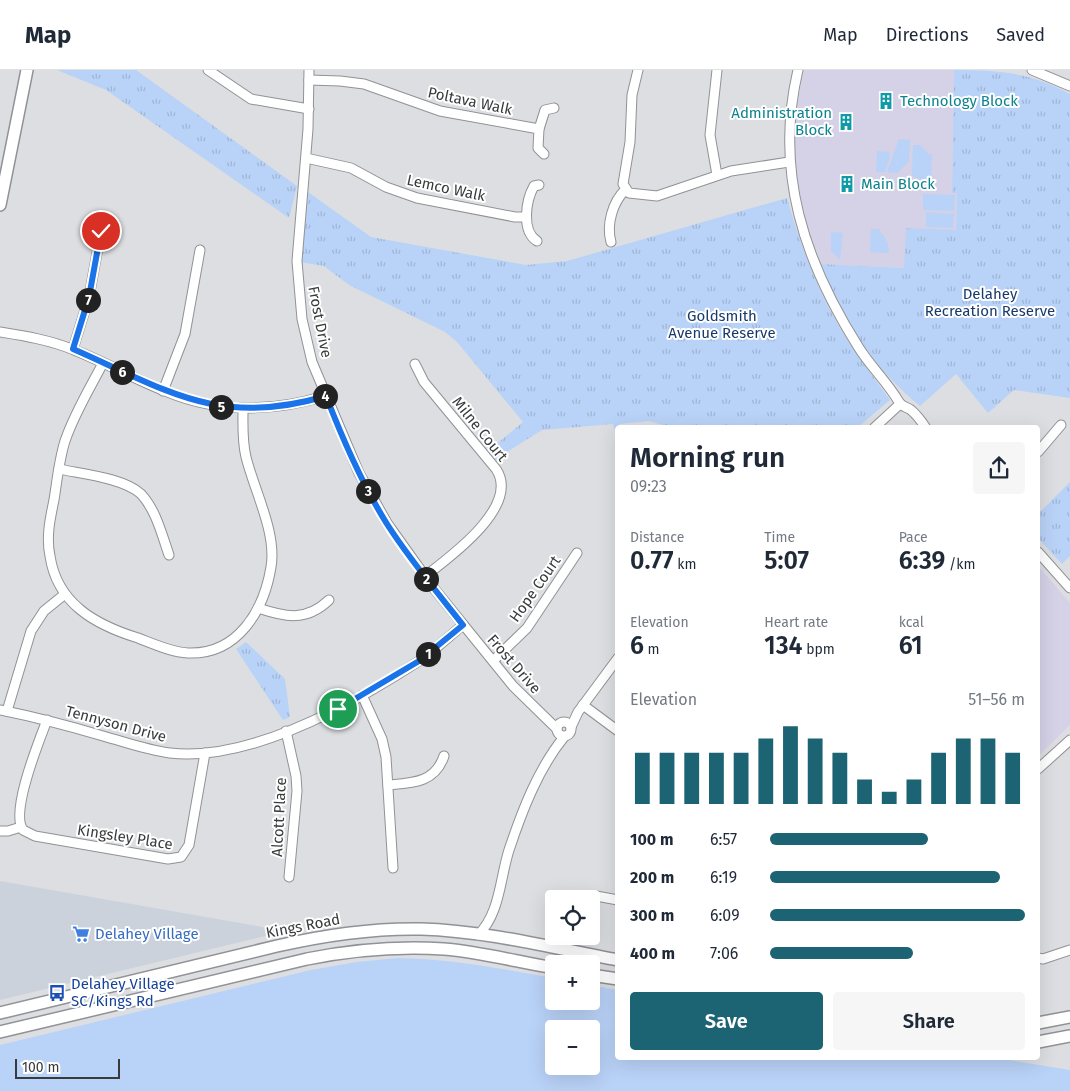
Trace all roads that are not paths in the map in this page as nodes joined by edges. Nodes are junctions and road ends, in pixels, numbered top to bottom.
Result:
1 (19, 70) edge
2 (27, 70) edge
3 (309, 70) edge
4 (638, 70) edge
5 (717, 70) edge
6 (798, 70) edge
7 (1032, 70) edge
8 (210, 71) edge
9 (309, 80) junction
10 (1070, 86) edge
11 (554, 108) dead end
12 (309, 109) junction
13 (539, 129) junction
14 (544, 154) dead end
15 (306, 158) junction
16 (789, 162) junction
17 (0, 167) edge
18 (717, 175) junction
19 (539, 185) dead end
20 (625, 190) junction
21 (0, 205) edge
22 (526, 216) junction
23 (101, 231) dead end
24 (537, 241) dead end
25 (611, 242) dead end
26 (200, 250) dead end
27 (0, 332) edge
28 (73, 349) junction
29 (103, 363) junction
30 (415, 364) dead end
31 (163, 391) junction
32 (326, 396) junction
33 (900, 404) junction
34 (243, 408) junction
35 (877, 425) edge
36 (924, 425) edge
37 (1061, 425) dead end
38 (1040, 450) edge
39 (59, 469) junction
40 (577, 553) dead end
41 (1040, 554) edge
42 (169, 555) dead end
43 (424, 577) junction
44 (1070, 588) edge
45 (65, 594) junction
46 (328, 600) dead end
47 (258, 608) junction
48 (463, 625) junction
49 (493, 661) junction
50 (615, 662) edge
51 (362, 695) junction
52 (580, 708) junction
53 (3, 711) edge
54 (47, 720) junction
55 (563, 728) junction
56 (615, 729) edge
57 (286, 730) junction
58 (1070, 740) edge
59 (205, 753) junction
60 (444, 756) dead end
61 (1040, 767) edge
62 (388, 785) junction
63 (21, 827) junction
64 (0, 831) edge
65 (393, 868) dead end
66 (289, 877) dead end
67 (600, 897) edge
68 (615, 899) edge
69 (493, 913) junction
70 (478, 935) junction
71 (500, 939) junction
72 (1070, 950) edge
73 (1040, 958) edge
74 (615, 959) edge
75 (545, 967) edge
76 (600, 976) edge
77 (615, 979) edge
78 (0, 1013) edge
79 (1070, 1017) edge
80 (1040, 1023) edge
81 (0, 1032) edge
82 (1070, 1036) edge
83 (1040, 1042) edge

1 - 17 main road
2 - 21 main road
3 - 9 street, Frost Drive
4 - 20 street
5 - 18 street
6 - 16 street
7 - 10 street
8 - 12 street
9 - 12 street, Frost Drive
9 - 13 street, Poltava Walk
11 - 13 street
12 - 15 street, Frost Drive
13 - 14 street
15 - 22 street, Lemco Walk
15 - 32 street, Frost Drive
16 - 18 street
16 - 33 street
18 - 20 street
19 - 22 street
20 - 25 street
22 - 24 street
23 - 28 street
26 - 31 street
27 - 28 street
28 - 29 street
29 - 31 street
29 - 39 street
30 - 43 street, Milne Court
31 - 34 street
32 - 34 street
32 - 43 street, Frost Drive
33 - 35 street
33 - 36 street
34 - 47 street
37 - 38 street
39 - 42 street
39 - 45 street
40 - 49 street, Hope Court
41 - 44 street
43 - 48 street, Frost Drive
45 - 47 street
45 - 53 street
46 - 47 street
48 - 49 street, Frost Drive
48 - 51 street, Tennyson Drive
49 - 55 street, Frost Drive
50 - 52 street
51 - 57 street, Tennyson Drive
51 - 62 street
52 - 55 street
52 - 56 street
53 - 54 street, Tennyson Drive
54 - 59 street, Tennyson Drive
54 - 63 street
55 - 69 street
57 - 59 street, Tennyson Drive
57 - 66 street, Alcott Place
58 - 61 street
59 - 63 street, Kingsley Place
60 - 62 street
62 - 65 street
63 - 64 street
67 - 68 street
69 - 70 street
69 - 71 street
70 - 71 main road, Kings Road
70 - 78 main road, Kings Road
71 - 74 main road, Kings Road
72 - 73 street
75 - 81 main road
76 - 77 main road
79 - 80 main road
82 - 83 main road

